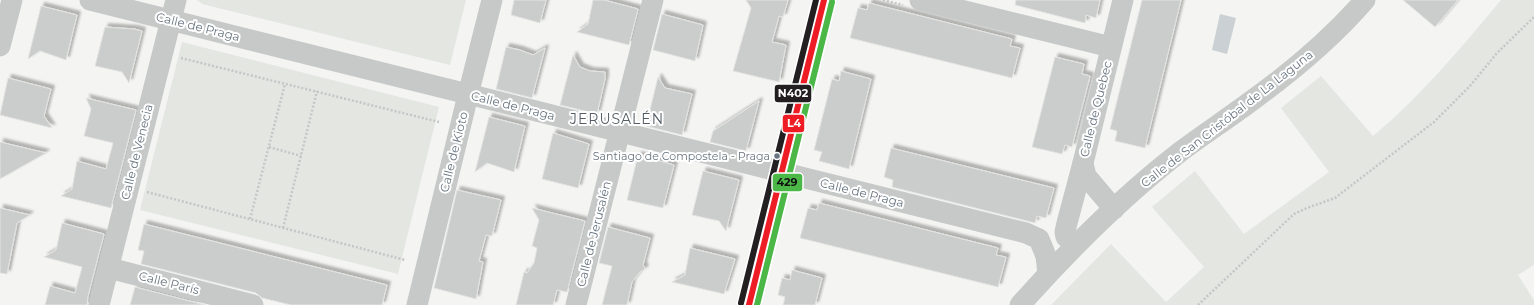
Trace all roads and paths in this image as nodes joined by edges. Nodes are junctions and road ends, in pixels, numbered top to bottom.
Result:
1 (12, 0) edge
2 (90, 0) edge
3 (176, 0) edge
4 (492, 0) edge
5 (652, 0) edge
6 (824, 0) edge
7 (920, 0) edge
8 (1123, 0) edge
9 (1365, 0) edge
10 (1534, 17) edge
11 (171, 20) junction
12 (0, 46) edge
13 (1111, 47) junction
14 (175, 57) dead end
15 (285, 84) junction
16 (317, 92) junction
17 (468, 95) junction
18 (439, 122) dead end
19 (620, 133) junction
20 (269, 147) junction
21 (301, 156) junction
22 (1083, 163) junction
23 (782, 173) junction
24 (142, 191) dead end
25 (1114, 209) junction
26 (250, 219) junction
27 (283, 228) junction
28 (1074, 238) junction
29 (1039, 239) junction
30 (405, 260) dead end
31 (108, 268) junction
32 (1048, 274) junction
33 (99, 305) edge
34 (253, 305) edge
35 (417, 305) edge
36 (576, 305) edge
37 (749, 305) edge
38 (1020, 305) edge
39 (1198, 305) edge

1 - 12 street
2 - 11 street, Calle de Praga
3 - 11 street, Calle de Venecia
4 - 17 street, Calle de Kioto
5 - 19 street, Calle de Jerusalén
6 - 23 street
7 - 13 street
8 - 13 street, Calle de Quebec
9 - 25 street, Calle de San Cristóbal de La Laguna
10 - 39 path
11 - 17 street, Calle de Praga
11 - 31 street, Calle de Venecia
13 - 22 street, Calle de Quebec
14 - 15 path
15 - 16 path
15 - 20 path
16 - 18 path
16 - 21 path
17 - 19 street, Calle de Praga
17 - 35 street, Calle de Kioto
19 - 23 street, Calle de Praga
19 - 36 street, Calle de Jerusalén
20 - 21 path
20 - 26 path
21 - 27 path
22 - 25 street, Calle de Quebec
22 - 28 street
23 - 29 street, Calle de Praga
23 - 37 street
24 - 26 path
25 - 28 street, Calle de San Cristóbal de La Laguna
26 - 27 path
27 - 30 path
28 - 29 street
28 - 32 street, Calle de San Cristóbal de La Laguna
29 - 32 street
31 - 33 street, Calle de Venecia
31 - 34 street, Calle París
32 - 38 street, Calle de San Cristóbal de La Laguna

